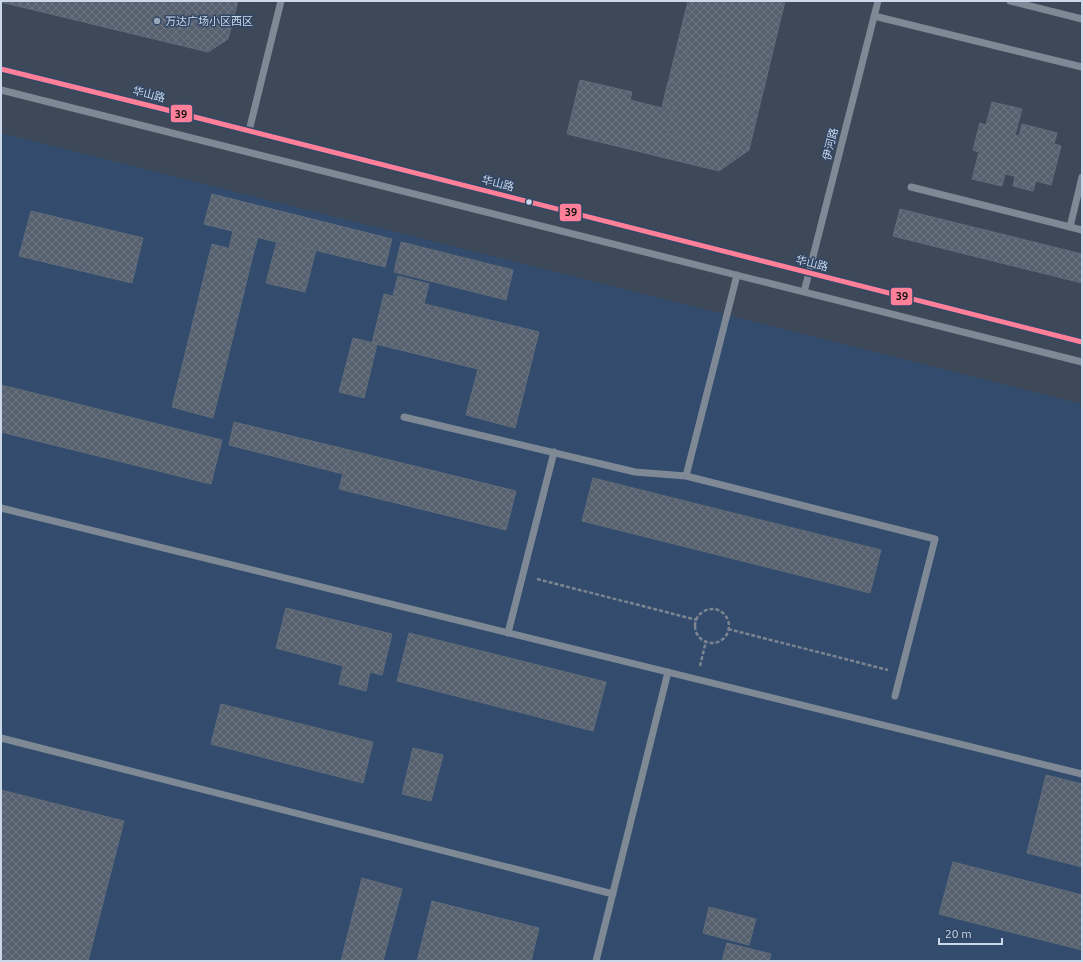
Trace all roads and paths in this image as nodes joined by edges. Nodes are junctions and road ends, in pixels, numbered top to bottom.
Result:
1 (282, 1) edge
2 (878, 1) edge
3 (1010, 1) edge
4 (874, 16) junction
5 (1082, 19) edge
6 (1082, 68) edge
7 (1, 69) edge
8 (1, 90) edge
9 (249, 131) junction
10 (1082, 177) edge
11 (911, 187) dead end
12 (1070, 227) junction
13 (1082, 230) edge
14 (809, 273) junction
15 (737, 276) junction
16 (804, 292) junction
17 (1082, 342) edge
18 (1082, 362) edge
19 (404, 417) dead end
20 (554, 452) junction
21 (686, 476) junction
22 (1, 508) edge
23 (523, 575) junction
24 (697, 620) junction
25 (728, 629) junction
26 (508, 633) junction
27 (706, 641) junction
28 (668, 672) junction
29 (901, 673) junction
30 (697, 679) junction
31 (895, 696) dead end
32 (1, 738) edge
33 (1082, 774) edge
34 (613, 894) junction
35 (596, 961) edge

1 - 9 street
2 - 4 street, 伊河路
3 - 5 street
4 - 6 street
4 - 14 street, 伊河路
7 - 9 street, 华山路
8 - 15 street
9 - 14 street, 华山路
10 - 12 street
11 - 12 street
12 - 13 street
14 - 16 street, 伊河路
14 - 17 street, 华山路
15 - 16 street
15 - 21 street
16 - 18 street
19 - 20 street
20 - 21 street
20 - 23 street
21 - 29 street
22 - 26 street
23 - 24 path
23 - 26 street
24 - 25 path
24 - 27 path
25 - 27 path
25 - 29 path
26 - 28 street
27 - 30 path
28 - 30 street
28 - 34 street
29 - 31 street
30 - 33 street
32 - 34 street
34 - 35 street

